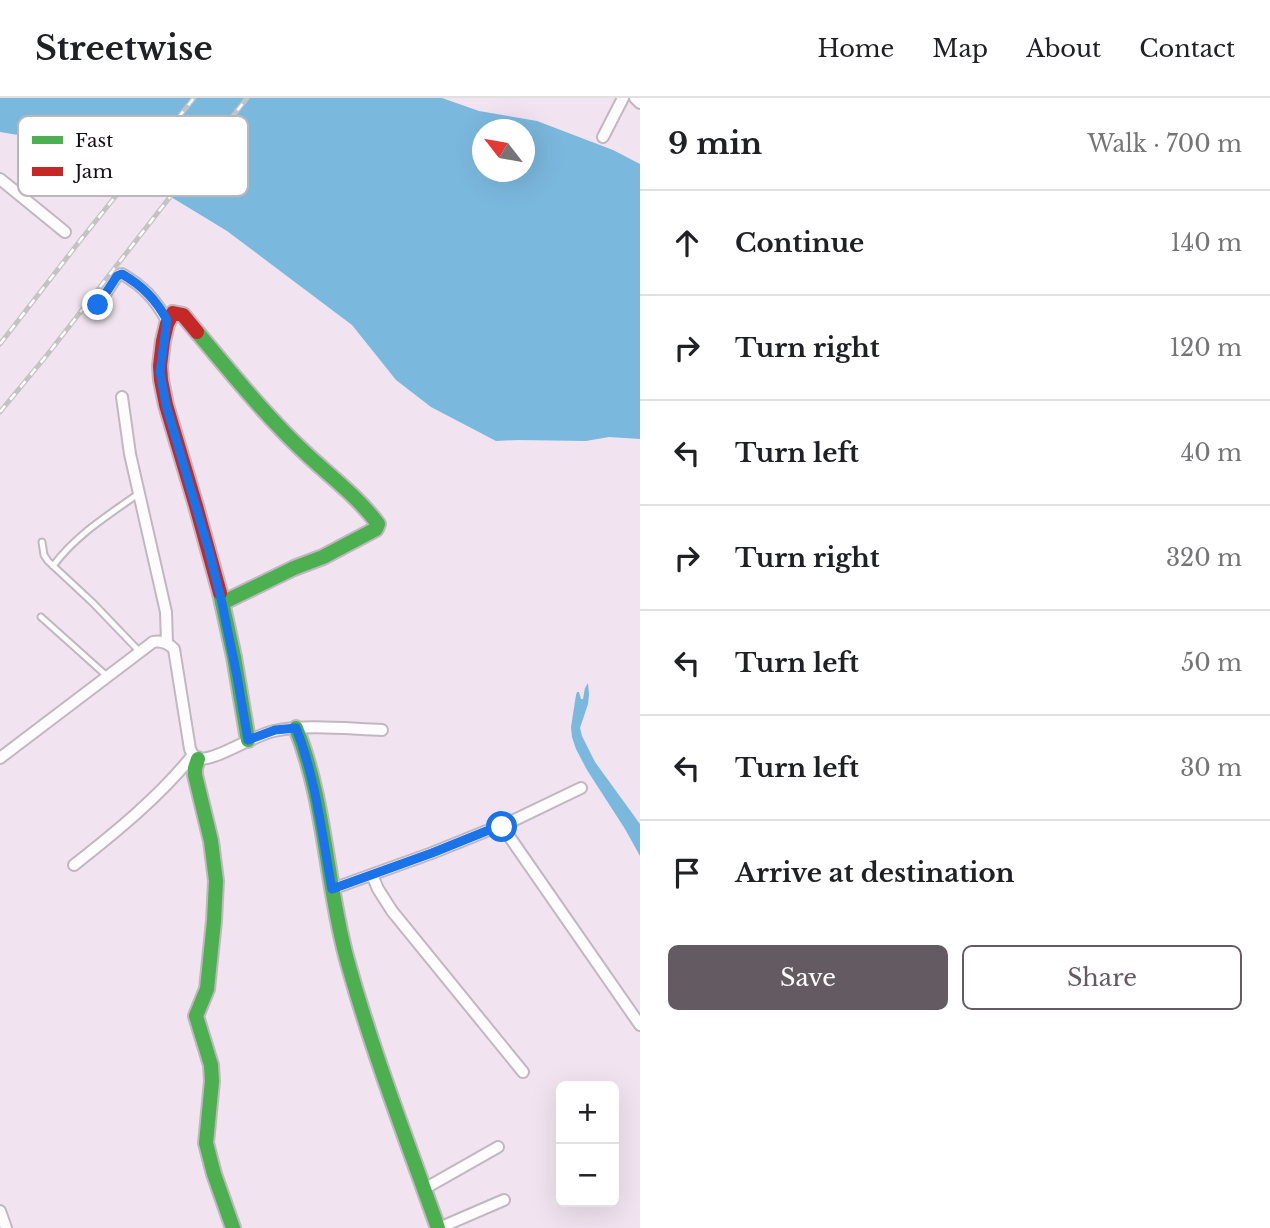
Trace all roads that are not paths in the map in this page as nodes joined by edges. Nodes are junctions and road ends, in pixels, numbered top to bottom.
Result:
1 (623, 98) edge
2 (635, 98) edge
3 (640, 103) edge
4 (603, 137) dead end
5 (0, 179) edge
6 (18, 194) edge
7 (21, 196) edge
8 (65, 232) dead end
9 (98, 305) dead end
10 (167, 320) junction
11 (122, 397) dead end
12 (139, 493) junction
13 (42, 542) dead end
14 (53, 566) junction
15 (222, 603) junction
16 (41, 617) dead end
17 (167, 643) junction
18 (140, 652) junction
19 (108, 677) junction
20 (296, 728) junction
21 (382, 730) dead end
22 (248, 740) junction
23 (196, 757) junction
24 (0, 758) edge
25 (581, 788) dead end
26 (502, 827) junction
27 (74, 865) dead end
28 (372, 875) junction
29 (332, 889) junction
30 (640, 1025) edge
31 (523, 1072) dead end
32 (498, 1147) dead end
33 (424, 1189) junction
34 (504, 1200) dead end
35 (0, 1211) edge
36 (6, 1228) edge
37 (233, 1228) edge
38 (438, 1228) edge

1 - 4 street
2 - 3 street
5 - 6 street
7 - 8 street
9 - 10 street
10 - 15 street
10 - 15 street
11 - 12 street
12 - 14 lane
12 - 17 street
13 - 14 lane
14 - 18 lane
15 - 22 street
16 - 19 lane
17 - 18 street
17 - 23 street
18 - 19 street
19 - 24 street
20 - 21 street
20 - 22 street
20 - 29 street
22 - 23 street
23 - 27 street
23 - 37 street
25 - 26 street
26 - 28 street
26 - 30 street
28 - 29 street
28 - 31 street
29 - 33 street
32 - 33 street
33 - 38 street
34 - 38 street
35 - 36 street

